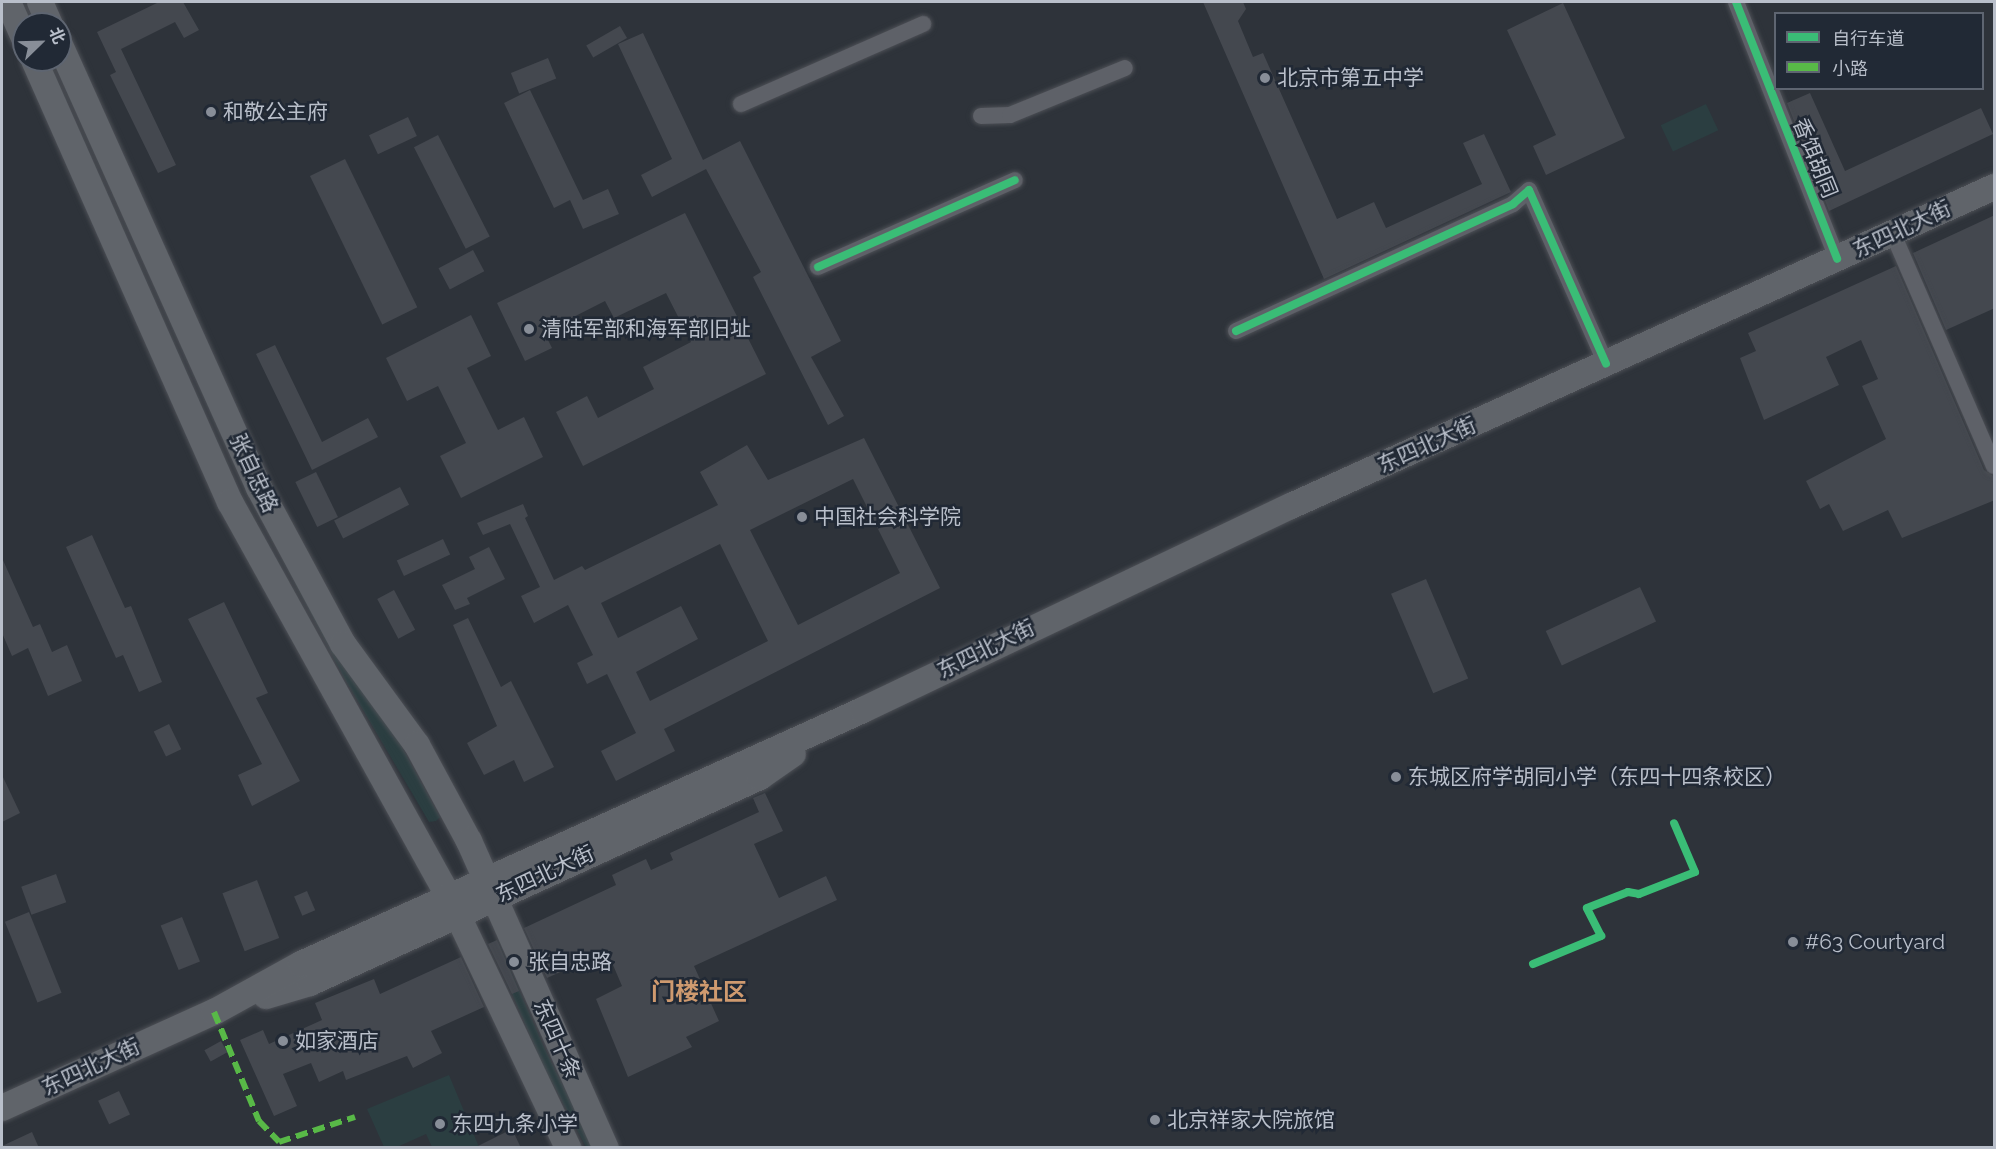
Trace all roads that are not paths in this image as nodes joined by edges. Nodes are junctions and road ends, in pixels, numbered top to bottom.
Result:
1 (1736, 2) edge
2 (923, 24) dead end
3 (1125, 68) dead end
4 (39, 72) edge
5 (72, 72) edge
6 (741, 104) dead end
7 (981, 116) dead end
8 (1015, 180) dead end
9 (1995, 187) edge
10 (1893, 234) junction
11 (1837, 260) junction
12 (818, 267) dead end
13 (1236, 331) dead end
14 (1606, 364) junction
15 (1995, 466) edge
16 (490, 889) junction
17 (453, 906) junction
18 (2, 1108) edge
19 (568, 1148) edge
20 (606, 1148) edge

1 - 11 street, 香饵胡同
2 - 6 street
3 - 7 street
4 - 17 main road, 张自忠路
5 - 16 main road, 张自忠路
8 - 12 street
9 - 10 main road, 东四北大街
10 - 11 main road, 东四北大街
10 - 15 street
11 - 14 main road, 东四北大街
13 - 14 street
14 - 16 main road, 东四北大街
16 - 17 main road, 东四北大街
16 - 20 main road, 东四十条
17 - 18 main road, 东四北大街
17 - 19 main road, 东四十条

